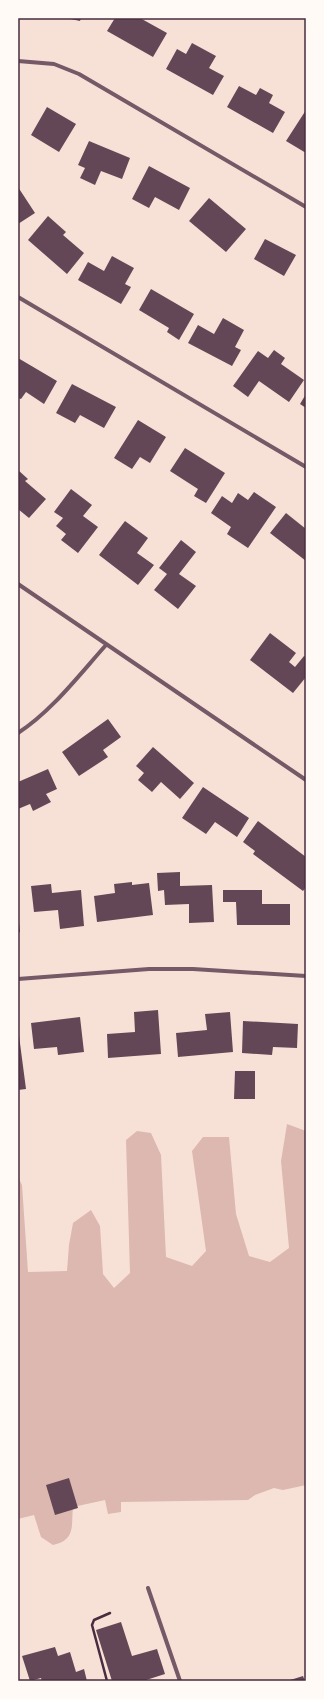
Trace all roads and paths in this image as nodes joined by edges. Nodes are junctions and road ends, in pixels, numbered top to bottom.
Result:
1 (18, 61) edge
2 (306, 207) edge
3 (18, 297) edge
4 (306, 467) edge
5 (18, 584) edge
6 (106, 645) junction
7 (18, 733) edge
8 (306, 780) edge
9 (306, 976) edge
10 (18, 979) edge
11 (148, 1588) dead end
12 (110, 1613) dead end
13 (107, 1681) edge
14 (180, 1681) edge

1 - 2 street
3 - 4 street
5 - 6 street
6 - 7 street
6 - 8 street
9 - 10 street
11 - 14 street
12 - 13 path

